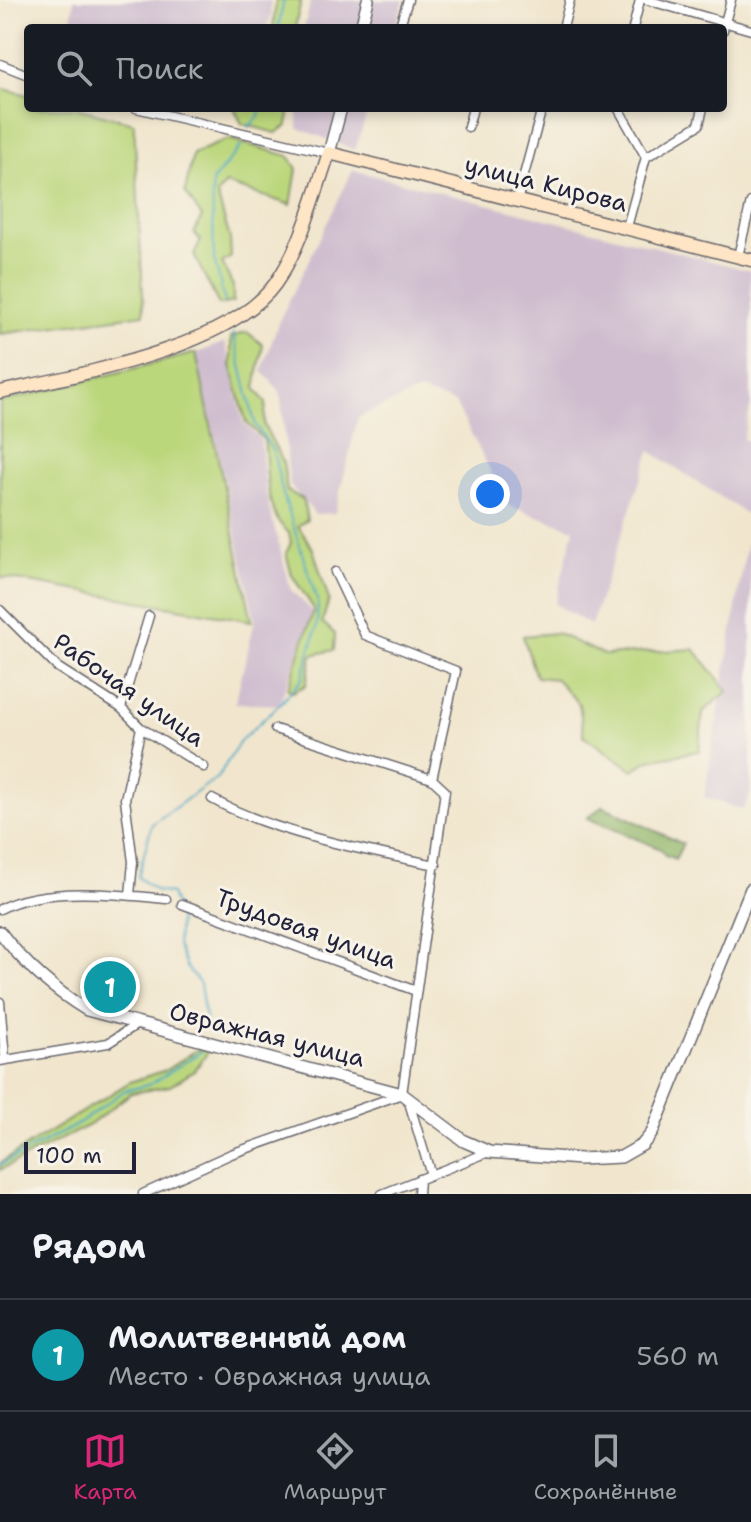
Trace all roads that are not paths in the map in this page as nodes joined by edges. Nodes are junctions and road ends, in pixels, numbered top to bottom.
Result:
1 (368, 0) edge
2 (408, 0) edge
3 (570, 0) edge
4 (640, 0) edge
5 (647, 0) edge
6 (731, 0) edge
7 (362, 24) edge
8 (400, 24) edge
9 (564, 24) edge
10 (634, 24) edge
11 (718, 24) edge
12 (725, 24) edge
13 (727, 26) edge
14 (751, 30) edge
15 (0, 64) edge
16 (24, 73) edge
17 (153, 112) edge
18 (340, 112) edge
19 (472, 112) edge
20 (541, 112) edge
21 (620, 112) edge
22 (702, 112) edge
23 (468, 127) dead end
24 (329, 153) junction
25 (646, 157) junction
26 (517, 201) junction
27 (751, 202) edge
28 (627, 227) junction
29 (738, 256) junction
30 (751, 260) edge
31 (0, 392) edge
32 (335, 572) dead end
33 (0, 610) edge
34 (149, 616) dead end
35 (121, 708) junction
36 (141, 728) junction
37 (275, 729) dead end
38 (204, 767) dead end
39 (432, 779) junction
40 (212, 799) dead end
41 (436, 865) junction
42 (751, 889) edge
43 (130, 895) junction
44 (166, 899) dead end
45 (182, 904) dead end
46 (0, 909) edge
47 (3, 941) edge
48 (416, 991) junction
49 (0, 1002) edge
50 (136, 1025) junction
51 (2, 1059) edge
52 (405, 1096) junction
53 (489, 1152) junction
54 (431, 1175) junction
55 (419, 1179) junction
56 (143, 1194) edge
57 (382, 1194) edge
58 (418, 1194) edge

1 - 7 street
2 - 8 street
3 - 9 street
4 - 10 street
5 - 11 street
6 - 12 street
13 - 14 street
15 - 16 street
17 - 24 street
18 - 24 street
19 - 23 street
20 - 26 street
21 - 25 street
22 - 25 street
24 - 26 main road, улица Кирова
24 - 31 main road
25 - 28 street
26 - 28 main road, улица Кирова
27 - 29 street
28 - 29 main road, улица Кирова
29 - 30 main road, улица Кирова
32 - 39 street
33 - 35 street, Рабочая улица
34 - 35 street
35 - 36 street, Рабочая улица
36 - 38 street, Рабочая улица
36 - 43 street
37 - 39 street
39 - 41 street
40 - 41 street
41 - 48 street
42 - 53 street
43 - 44 street
43 - 46 street
45 - 48 street, Трудовая улица
47 - 50 street, Овражная улица
48 - 52 street
49 - 51 street
50 - 51 street
50 - 52 street, Овражная улица
52 - 53 street, Овражная улица
52 - 54 street
52 - 56 street
53 - 54 street
54 - 55 street
55 - 57 street
55 - 58 street

